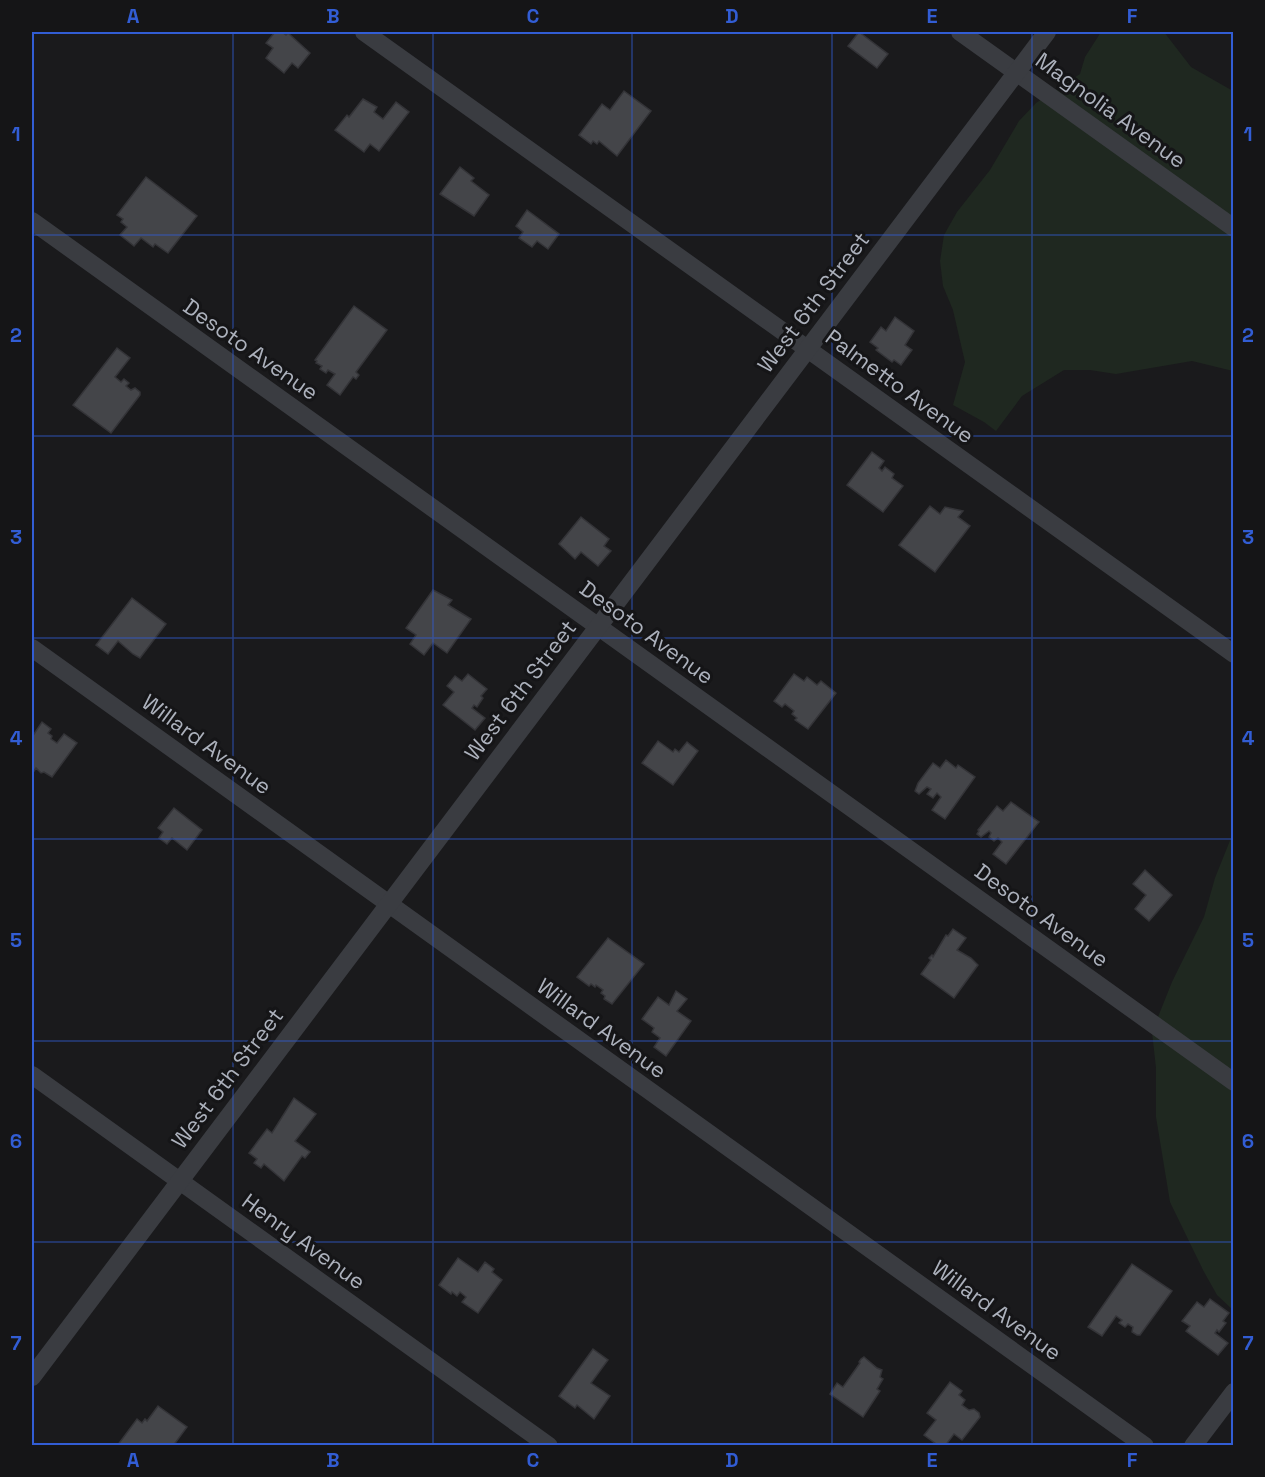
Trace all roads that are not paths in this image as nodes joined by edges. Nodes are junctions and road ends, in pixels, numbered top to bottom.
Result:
1 (364, 32) edge
2 (960, 32) edge
3 (1047, 32) edge
4 (1016, 72) junction
5 (32, 221) edge
6 (1233, 228) edge
7 (807, 349) junction
8 (598, 627) junction
9 (32, 648) edge
10 (1233, 654) edge
11 (388, 904) junction
12 (32, 1075) edge
13 (1233, 1082) edge
14 (180, 1181) junction
15 (32, 1377) edge
16 (1233, 1392) edge
17 (549, 1446) edge
18 (1145, 1446) edge
19 (1193, 1446) edge

1 - 7 street, Palmetto Avenue
2 - 4 street, Magnolia Avenue
3 - 4 street, West 6th Street
4 - 6 street, Magnolia Avenue
4 - 7 street, West 6th Street
5 - 8 street, Desoto Avenue
7 - 8 street, West 6th Street
7 - 10 street, Palmetto Avenue
8 - 11 street, West 6th Street
8 - 13 street, Desoto Avenue
9 - 11 street, Willard Avenue
11 - 14 street, West 6th Street
11 - 18 street, Willard Avenue
12 - 14 street, Henry Avenue
14 - 15 street, West 6th Street
14 - 17 street, Henry Avenue
16 - 19 street

